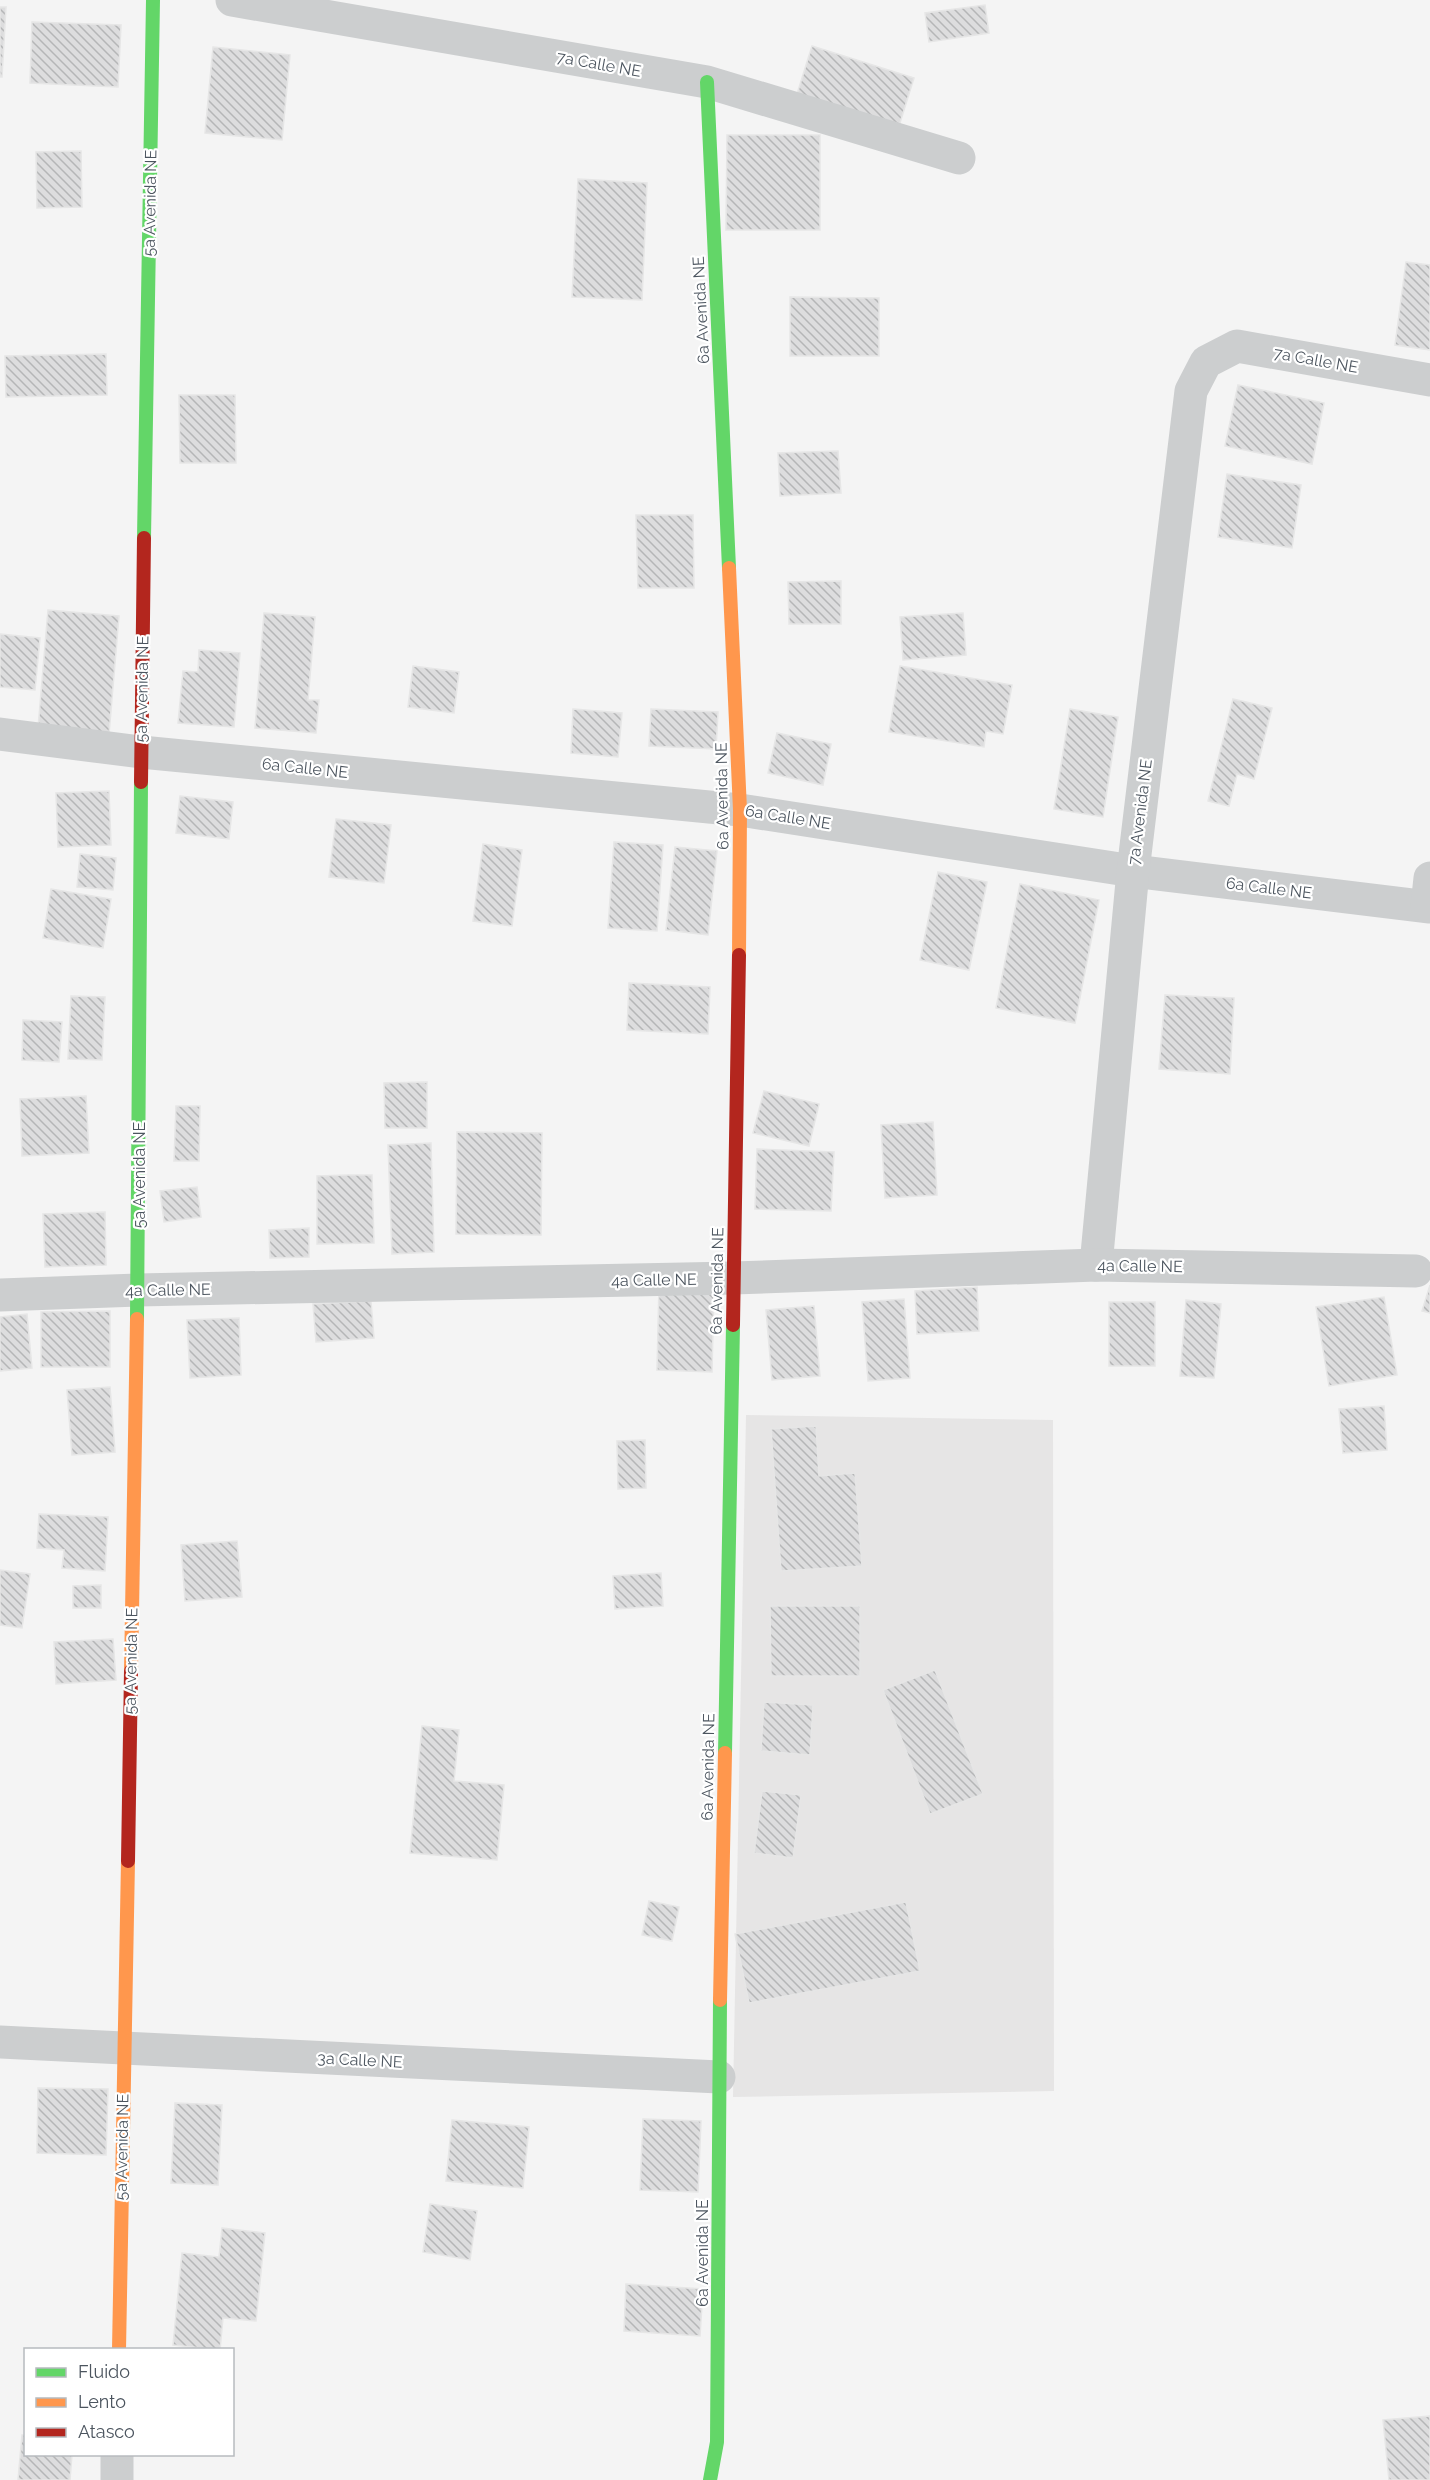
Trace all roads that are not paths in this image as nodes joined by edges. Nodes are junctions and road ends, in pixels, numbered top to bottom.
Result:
1 (153, 0) edge
2 (232, 0) edge
3 (707, 82) junction
4 (958, 158) dead end
5 (1206, 362) joint
6 (1430, 380) edge
7 (0, 734) edge
8 (141, 752) junction
9 (740, 810) junction
10 (1133, 871) junction
11 (1429, 897) edge
12 (1096, 1266) junction
13 (1416, 1271) dead end
14 (733, 1278) junction
15 (138, 1290) junction
16 (0, 1295) edge
17 (0, 2042) edge
18 (124, 2049) junction
19 (720, 2077) junction
20 (119, 2348) edge
21 (117, 2456) edge
22 (117, 2480) edge
23 (710, 2480) edge

1 - 8 street, 5a Avenida NE
2 - 3 street, 7a Calle NE
3 - 4 street, 7a Calle NE
3 - 9 street, 6a Avenida NE
5 - 6 street, 7a Calle NE
5 - 10 street, 7a Avenida NE
7 - 8 street, 6a Calle NE
8 - 9 street, 6a Calle NE
8 - 15 street, 5a Avenida NE
9 - 10 street, 6a Calle NE
9 - 14 street, 6a Avenida NE
10 - 11 street, 6a Calle NE
10 - 12 street, 7a Avenida NE
12 - 13 street, 4a Calle NE
12 - 14 street, 4a Calle NE
14 - 15 street, 4a Calle NE
14 - 19 street, 6a Avenida NE
15 - 16 street, 4a Calle NE
15 - 18 street, 5a Avenida NE
17 - 18 street, 3a Calle NE
18 - 19 street, 3a Calle NE
18 - 20 street, 5a Avenida NE
19 - 23 street, 6a Avenida NE
21 - 22 street

